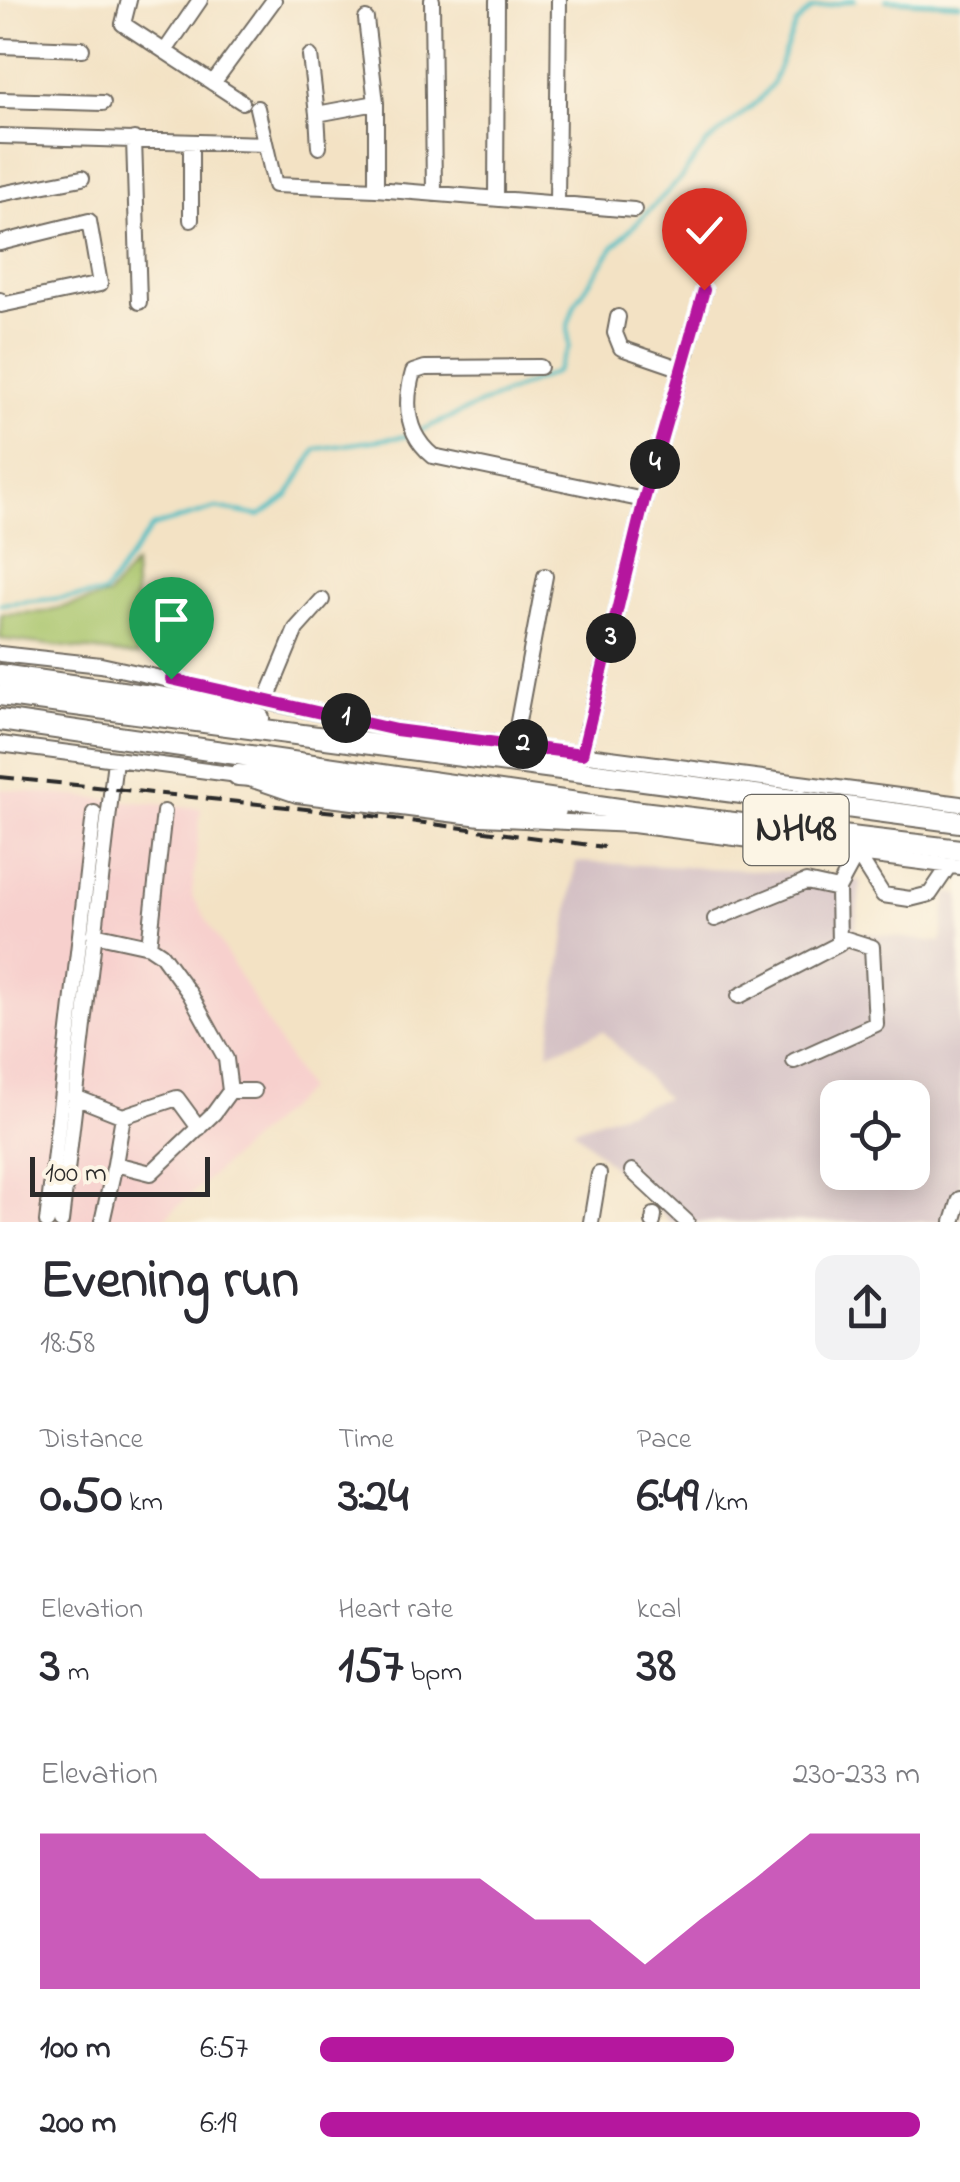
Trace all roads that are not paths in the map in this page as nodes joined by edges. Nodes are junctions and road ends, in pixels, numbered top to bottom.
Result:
1 (120, 0) edge
2 (129, 0) edge
3 (200, 0) edge
4 (274, 0) edge
5 (432, 0) edge
6 (496, 0) edge
7 (558, 0) edge
8 (366, 19) dead end
9 (0, 46) edge
10 (82, 49) dead end
11 (164, 51) junction
12 (310, 56) dead end
13 (212, 83) junction
14 (0, 100) edge
15 (242, 102) dead end
16 (103, 103) dead end
17 (376, 103) junction
18 (257, 108) dead end
19 (317, 114) junction
20 (0, 136) edge
21 (134, 140) junction
22 (191, 142) junction
23 (265, 144) junction
24 (319, 146) dead end
25 (82, 178) dead end
26 (376, 188) junction
27 (0, 194) edge
28 (434, 194) junction
29 (496, 199) junction
30 (558, 204) junction
31 (634, 210) dead end
32 (191, 220) dead end
33 (0, 244) edge
34 (704, 290) dead end
35 (0, 300) edge
36 (138, 302) dead end
37 (618, 318) dead end
38 (540, 367) dead end
39 (682, 369) junction
40 (644, 500) junction
41 (545, 576) dead end
42 (322, 600) dead end
43 (0, 654) edge
44 (0, 675) edge
45 (0, 694) edge
46 (267, 698) junction
47 (0, 720) edge
48 (318, 737) junction
49 (514, 743) junction
50 (0, 744) edge
51 (582, 754) junction
52 (115, 760) junction
53 (238, 775) junction
54 (960, 804) edge
55 (633, 811) junction
56 (164, 812) dead end
57 (94, 813) dead end
58 (960, 822) edge
59 (857, 854) junction
60 (956, 861) edge
61 (838, 889) junction
62 (715, 919) dead end
63 (94, 934) junction
64 (840, 937) junction
65 (149, 946) junction
66 (738, 996) dead end
67 (794, 1061) dead end
68 (230, 1091) junction
69 (254, 1091) dead end
70 (75, 1097) junction
71 (123, 1116) junction
72 (199, 1128) junction
73 (115, 1164) junction
74 (632, 1171) dead end
75 (599, 1174) dead end
76 (960, 1199) edge
77 (956, 1220) edge
78 (48, 1222) edge
79 (60, 1222) edge
80 (102, 1222) edge
81 (591, 1222) edge
82 (687, 1222) edge

1 - 2 street
2 - 11 street
3 - 11 street
4 - 13 street
5 - 28 street
6 - 29 street
7 - 30 street
8 - 17 street
9 - 10 street
11 - 13 street
12 - 19 street
13 - 15 street
14 - 16 street
17 - 19 street
17 - 26 street
18 - 23 street
19 - 24 street
20 - 21 street
21 - 22 street
21 - 36 street
22 - 23 street
22 - 32 street
23 - 26 street
25 - 27 street
26 - 28 street
28 - 29 street
29 - 30 street
30 - 31 street
33 - 35 street
34 - 39 street
37 - 39 street
38 - 40 street
39 - 40 street
40 - 51 street
41 - 49 street
42 - 46 street
43 - 46 street
44 - 48 highway
45 - 48 highway, NH48
46 - 49 street
47 - 55 highway, NH48
48 - 58 highway, NH48
49 - 51 street
50 - 52 street
51 - 54 street
52 - 53 street
52 - 63 street
53 - 55 highway
53 - 59 street
55 - 60 highway, NH48
56 - 65 street
57 - 78 street
59 - 60 street
59 - 60 street
59 - 61 street
61 - 62 street
61 - 64 street
63 - 65 street
63 - 70 street
64 - 66 street
64 - 67 street
65 - 68 street
68 - 69 street
68 - 72 street
70 - 71 street
70 - 79 street
71 - 72 street
71 - 73 street
72 - 73 street
73 - 80 street
74 - 82 street
75 - 81 street
76 - 77 street

